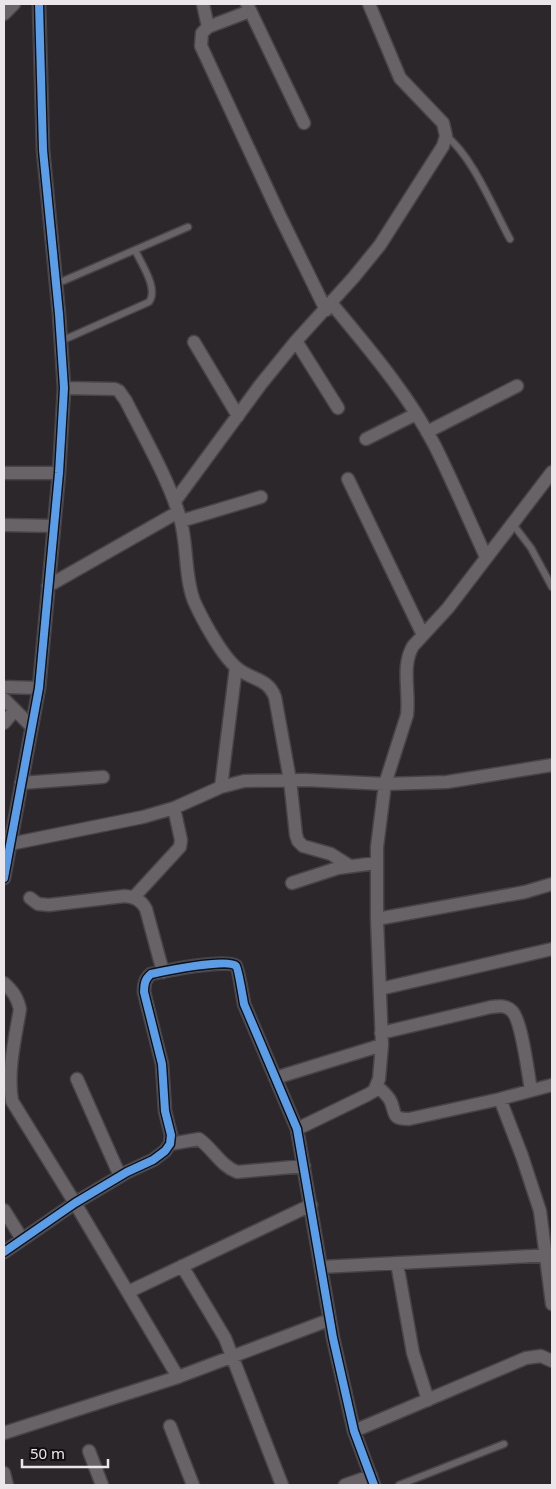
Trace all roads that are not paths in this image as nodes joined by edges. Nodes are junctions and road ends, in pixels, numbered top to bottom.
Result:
1 (14, 4) edge
2 (39, 4) edge
3 (203, 4) edge
4 (369, 4) edge
5 (248, 8) edge
6 (4, 14) edge
7 (208, 27) junction
8 (304, 123) dead end
9 (446, 136) junction
10 (188, 226) dead end
11 (510, 239) dead end
12 (135, 250) junction
13 (56, 284) junction
14 (329, 307) junction
15 (61, 341) junction
16 (296, 341) junction
17 (194, 342) dead end
18 (517, 386) dead end
19 (64, 388) junction
20 (338, 408) dead end
21 (416, 414) junction
22 (238, 416) junction
23 (427, 432) junction
24 (366, 439) dead end
25 (552, 472) edge
26 (4, 473) edge
27 (59, 473) junction
28 (348, 479) dead end
29 (261, 497) dead end
30 (178, 511) junction
31 (512, 523) junction
32 (4, 525) edge
33 (54, 526) junction
34 (486, 557) junction
35 (48, 586) junction
36 (552, 588) edge
37 (423, 635) junction
38 (236, 668) junction
39 (4, 687) edge
40 (39, 688) junction
41 (4, 699) edge
42 (15, 710) junction
43 (4, 723) edge
44 (32, 727) junction
45 (552, 765) edge
46 (103, 777) dead end
47 (290, 780) junction
48 (22, 783) junction
49 (385, 784) junction
50 (221, 787) junction
51 (174, 808) junction
52 (10, 844) junction
53 (376, 863) junction
54 (350, 866) junction
55 (4, 878) edge
56 (292, 883) dead end
57 (552, 887) edge
58 (134, 897) junction
59 (30, 898) dead end
60 (377, 919) junction
61 (552, 949) edge
62 (163, 972) junction
63 (4, 983) edge
64 (380, 989) junction
65 (381, 1039) junction
66 (7, 1069) edge
67 (275, 1078) junction
68 (77, 1079) dead end
69 (552, 1084) edge
70 (377, 1086) junction
71 (530, 1090) junction
72 (500, 1099) junction
73 (8, 1102) edge
74 (297, 1129) junction
75 (170, 1144) junction
76 (304, 1166) junction
77 (120, 1176) junction
78 (75, 1203) junction
79 (311, 1205) junction
80 (4, 1210) edge
81 (22, 1239) junction
82 (4, 1252) edge
83 (549, 1256) edge
84 (398, 1263) junction
85 (182, 1266) junction
86 (321, 1267) junction
87 (128, 1292) junction
88 (552, 1304) edge
89 (329, 1320) junction
90 (549, 1355) edge
91 (232, 1357) junction
92 (178, 1377) junction
93 (428, 1400) junction
94 (170, 1426) dead end
95 (354, 1431) junction
96 (4, 1433) edge
97 (504, 1444) dead end
98 (89, 1451) dead end
99 (4, 1473) edge
100 (373, 1480) edge
101 (8, 1485) edge
102 (102, 1485) edge
103 (193, 1485) edge
104 (282, 1485) edge
105 (345, 1485) edge
106 (399, 1485) edge

1 - 6 street
2 - 13 street
3 - 7 street
4 - 9 street
5 - 7 street
5 - 8 street
7 - 14 street
9 - 11 lane
9 - 14 street
10 - 12 lane
12 - 13 lane
12 - 15 lane
13 - 15 street
14 - 16 street
14 - 21 street
15 - 19 street
16 - 20 street
16 - 22 street
17 - 22 street
18 - 23 street
19 - 27 street
19 - 30 street
21 - 23 street
21 - 24 street
22 - 30 street
23 - 34 street
25 - 31 street
26 - 27 street
27 - 33 street
28 - 37 street
29 - 30 street
30 - 35 street
30 - 38 street
31 - 34 street
31 - 36 lane
32 - 33 street
33 - 35 street
34 - 37 street
35 - 40 street
37 - 49 street
38 - 47 street
38 - 50 street
39 - 40 street
40 - 44 street
41 - 42 street
42 - 43 street
42 - 44 street
44 - 48 street
45 - 49 street
46 - 48 street
47 - 49 street
47 - 50 street
47 - 54 street
48 - 52 street
49 - 53 street
50 - 51 street
51 - 52 street
51 - 58 street
52 - 55 street
53 - 54 street
53 - 60 street
54 - 56 street
57 - 60 street
58 - 59 street
58 - 62 street
60 - 64 street
61 - 64 street
62 - 67 street
62 - 75 street
63 - 66 street
64 - 65 street
65 - 67 street
65 - 70 street
65 - 71 street
66 - 73 street
67 - 74 street
68 - 77 street
69 - 71 street
70 - 72 street
70 - 74 street
71 - 72 street
72 - 83 street
73 - 78 street
74 - 76 street
75 - 76 street
75 - 77 street
76 - 79 street
77 - 78 street
78 - 81 street
78 - 87 street
79 - 85 street
79 - 86 street
80 - 81 street
81 - 82 street
83 - 84 street
83 - 88 street
84 - 86 street
84 - 93 street
85 - 87 street
85 - 91 street
86 - 89 street
87 - 92 street
89 - 91 street
89 - 95 street
90 - 93 street
91 - 92 street
91 - 104 street
92 - 96 street
93 - 95 street
94 - 103 street
95 - 100 street
97 - 106 lane
98 - 102 street
99 - 101 street
100 - 105 street

